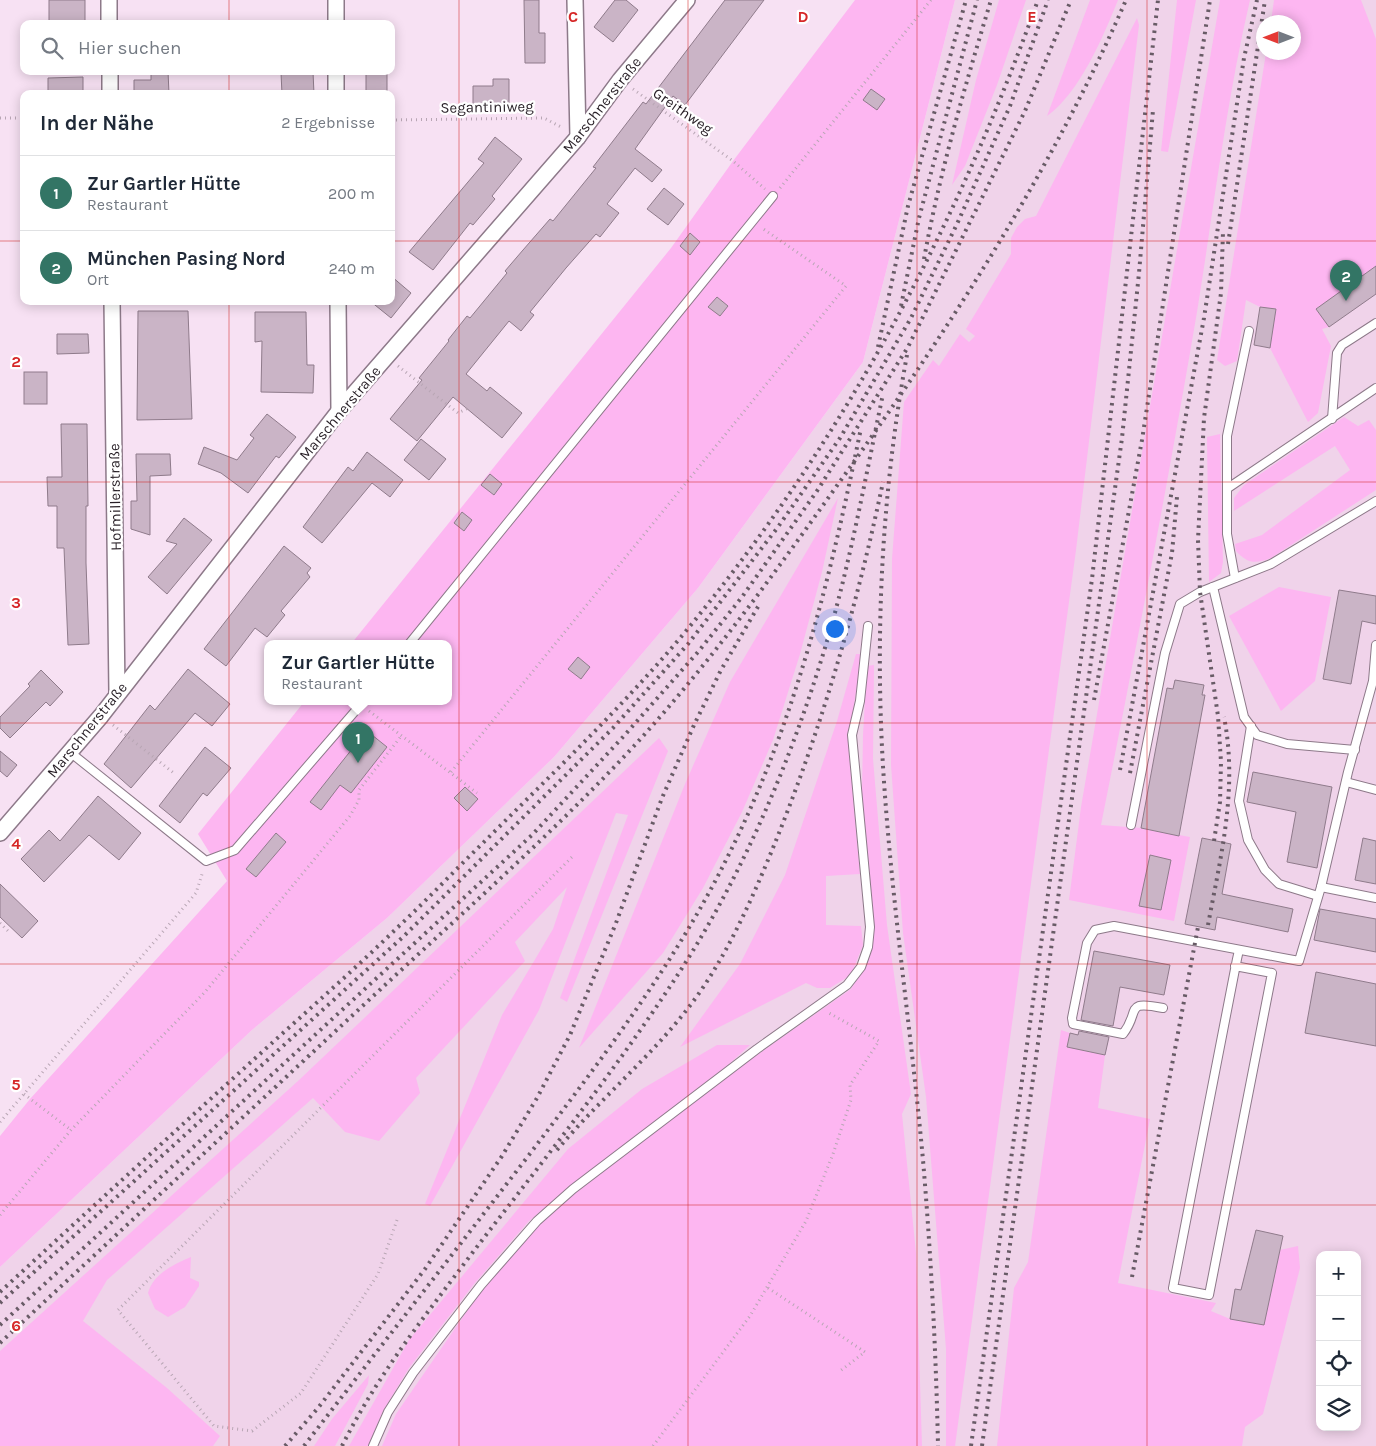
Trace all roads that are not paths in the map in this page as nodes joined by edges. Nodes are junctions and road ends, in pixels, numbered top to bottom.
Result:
1 (109, 0) edge
2 (336, 0) edge
3 (575, 0) edge
4 (686, 0) edge
5 (109, 20) edge
6 (336, 20) edge
7 (110, 75) edge
8 (336, 75) edge
9 (110, 90) edge
10 (336, 90) edge
11 (578, 137) junction
12 (774, 196) road end
13 (112, 305) edge
14 (338, 305) edge
15 (1376, 323) edge
16 (1249, 331) dead end
17 (1376, 388) edge
18 (339, 411) junction
19 (1332, 420) junction
20 (1228, 488) junction
21 (1376, 500) edge
22 (1235, 578) junction
23 (1213, 587) junction
24 (868, 626) dead end
25 (412, 640) edge
26 (1376, 645) edge
27 (117, 693) junction
28 (359, 705) edge
29 (1250, 726) junction
30 (1355, 750) junction
31 (70, 753) junction
32 (1346, 782) junction
33 (1376, 790) edge
34 (1131, 825) dead end
35 (0, 833) edge
36 (1320, 892) junction
37 (1376, 898) edge
38 (1239, 950) junction
39 (1235, 966) junction
40 (1163, 1008) dead end
41 (373, 1446) edge

1 - 5 street
2 - 6 street
3 - 11 street
4 - 11 street, Marschnerstraße
7 - 9 street
8 - 10 street
11 - 18 street, Marschnerstraße
12 - 25 lane
13 - 27 street, Hofmillerstraße
14 - 18 street
15 - 19 lane
16 - 20 lane
17 - 19 lane
18 - 27 street, Marschnerstraße
19 - 20 lane
20 - 22 lane
21 - 22 lane
22 - 23 lane
23 - 29 lane
23 - 34 lane
24 - 41 lane
26 - 30 lane
27 - 31 street, Marschnerstraße
28 - 31 lane
29 - 30 lane
29 - 36 lane
30 - 32 lane
31 - 35 street, Marschnerstraße
32 - 33 lane
32 - 36 lane
36 - 37 lane
36 - 38 lane
38 - 39 lane
38 - 40 lane
39 - 39 lane

